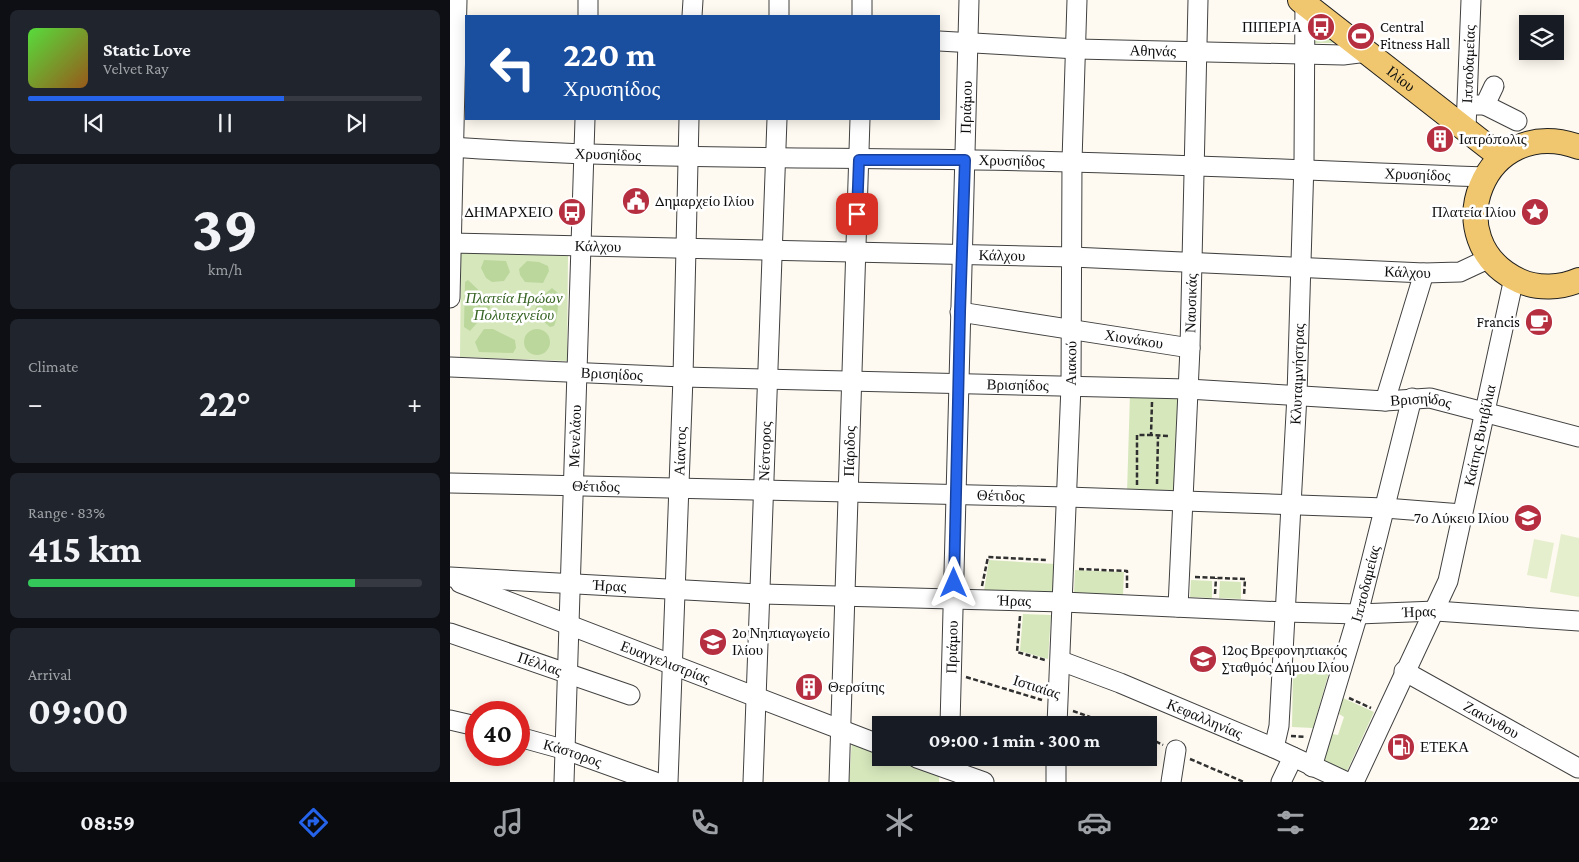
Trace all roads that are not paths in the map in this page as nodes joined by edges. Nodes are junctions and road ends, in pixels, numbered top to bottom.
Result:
1 (457, 0) edge
2 (588, 0) edge
3 (693, 0) edge
4 (779, 0) edge
5 (862, 0) edge
6 (969, 0) edge
7 (1078, 0) edge
8 (1198, 0) edge
9 (1471, 0) edge
10 (1303, 1) edge
11 (588, 15) edge
12 (692, 15) edge
13 (779, 15) edge
14 (862, 15) edge
15 (458, 22) edge
16 (940, 41) edge
17 (968, 42) junction
18 (1077, 48) junction
19 (1198, 51) junction
20 (1367, 52) junction
21 (1306, 54) junction
22 (1494, 86) dead end
23 (1473, 113) junction
24 (585, 120) edge
25 (688, 120) edge
26 (777, 120) edge
27 (860, 120) edge
28 (1516, 121) dead end
29 (452, 147) edge
30 (1579, 147) edge
31 (584, 154) junction
32 (687, 157) junction
33 (1501, 157) junction
34 (776, 158) junction
35 (859, 160) junction
36 (965, 160) junction
37 (1072, 161) junction
38 (1195, 167) junction
39 (1304, 171) junction
40 (1485, 176) junction
41 (451, 243) edge
42 (580, 246) junction
43 (686, 248) junction
44 (772, 250) junction
45 (855, 251) junction
46 (962, 253) junction
47 (1072, 257) junction
48 (1490, 258) junction
49 (1192, 262) junction
50 (1302, 268) junction
51 (1424, 272) junction
52 (1514, 278) junction
53 (1578, 285) edge
54 (450, 298) edge
55 (960, 312) junction
56 (1072, 330) junction
57 (1190, 348) junction
58 (450, 367) edge
59 (576, 373) junction
60 (683, 378) junction
61 (768, 379) junction
62 (852, 381) junction
63 (959, 383) junction
64 (1071, 386) junction
65 (1188, 389) junction
66 (1297, 395) junction
67 (1412, 398) junction
68 (1385, 401) junction
69 (1485, 414) junction
70 (1579, 437) edge
71 (450, 483) edge
72 (572, 486) junction
73 (678, 488) junction
74 (763, 490) junction
75 (848, 493) junction
76 (955, 495) junction
77 (1067, 497) junction
78 (1184, 502) junction
79 (1290, 504) junction
80 (1385, 508) junction
81 (1462, 514) junction
82 (450, 578) edge
83 (571, 584) junction
84 (675, 589) junction
85 (759, 594) junction
86 (845, 596) junction
87 (954, 600) junction
88 (1063, 602) junction
89 (1178, 607) junction
90 (1436, 610) junction
91 (1285, 612) junction
92 (1358, 614) junction
93 (1579, 621) edge
94 (570, 626) junction
95 (450, 633) edge
96 (1061, 663) junction
97 (673, 665) junction
98 (1404, 672) junction
99 (568, 674) junction
100 (630, 695) dead end
101 (756, 695) junction
102 (950, 716) edge
103 (1057, 716) edge
104 (450, 720) edge
105 (465, 723) edge
106 (840, 729) junction
107 (530, 740) edge
108 (872, 741) edge
109 (1276, 741) junction
110 (566, 750) junction
111 (1176, 750) road end
112 (1293, 757) junction
113 (1056, 766) edge
114 (1312, 767) junction
115 (948, 769) edge
116 (1576, 772) edge
117 (564, 782) edge
118 (654, 782) edge
119 (668, 782) edge
120 (753, 782) edge
121 (838, 782) edge
122 (984, 782) edge
123 (1056, 782) edge
124 (1171, 782) edge
125 (1281, 782) edge
126 (1347, 782) edge
127 (1354, 782) edge

1 - 15 street
2 - 11 street
3 - 12 street
4 - 13 street
5 - 14 street
6 - 17 street, Πριάμου
7 - 18 street, Αιακού
8 - 19 street, Ναυσικάς
9 - 23 street, Ιπποδαμείας
10 - 20 main road, Ιλίου
10 - 21 street, Κλυταιμνήστρας
15 - 29 street
16 - 17 street, Αθηνάς
17 - 18 street, Αθηνάς
17 - 36 street, Πριάμου
18 - 19 street, Αθηνάς
18 - 37 street, Αιακού
19 - 21 street, Αθηνάς
19 - 38 street, Ναυσικάς
20 - 21 street, Αθηνάς
20 - 23 main road, Ιλίου
21 - 39 street, Κλυταιμνήστρας
22 - 23 street
23 - 28 street
23 - 33 main road, Ιλίου
24 - 31 street, Μενελάου
25 - 32 street, Αίαντος
26 - 34 street, Νέστορος
27 - 35 street, Πάριδος
29 - 31 street, Χρυσηίδος
29 - 41 street
30 - 33 main road
31 - 32 street, Χρυσηίδος
31 - 42 street, Μενελάου
32 - 34 street, Χρυσηίδος
32 - 43 street, Αίαντος
33 - 40 main road
34 - 35 street, Χρυσηίδος
34 - 44 street, Νέστορος
35 - 36 street, Χρυσηίδος
35 - 45 street, Πάριδος
36 - 37 street, Χρυσηίδος
36 - 46 street, Πριάμου
37 - 38 street, Χρυσηίδος
37 - 47 street, Αιακού
38 - 39 street, Χρυσηίδος
38 - 49 street, Ναυσικάς
39 - 40 street, Χρυσηίδος
39 - 50 street, Κλυταιμνήστρας
40 - 48 main road
41 - 42 street, Κάλχου
41 - 54 street
42 - 43 street, Κάλχου
42 - 59 street, Μενελάου
43 - 44 street, Κάλχου
43 - 60 street, Αίαντος
44 - 45 street, Κάλχου
44 - 61 street, Νέστορος
45 - 46 street, Κάλχου
45 - 62 street, Πάριδος
46 - 47 street, Κάλχου
46 - 55 street, Πριάμου
47 - 49 street, Κάλχου
47 - 56 street, Αιακού
48 - 51 street, Κάλχου
48 - 52 main road
49 - 50 street, Κάλχου
49 - 57 street, Ναυσικάς
50 - 51 street, Κάλχου
50 - 66 street, Κλυταιμνήστρας
51 - 68 street
52 - 53 main road
52 - 69 street, Καίτης Βυτιβίλια
55 - 56 street, Χιονάκου
55 - 63 street, Πριάμου
56 - 57 street, Χιονάκου
56 - 64 street, Αιακού
57 - 65 street, Ναυσικάς
58 - 59 street, Βρισηίδος
59 - 60 street, Βρισηίδος
59 - 72 street, Μενελάου
60 - 61 street, Βρισηίδος
60 - 73 street, Αίαντος
61 - 62 street, Βρισηίδος
61 - 74 street, Νέστορος
62 - 63 street, Βρισηίδος
62 - 75 street, Πάριδος
63 - 64 street, Βρισηίδος
63 - 76 street, Πριάμου
64 - 65 street, Βρισηίδος
64 - 77 street, Αιακού
65 - 66 street, Βρισηίδος
65 - 78 street, Ναυσικάς
66 - 68 street, Βρισηίδος
66 - 79 street, Κλυταιμνήστρας
67 - 68 street, Βρισηίδος
67 - 69 street, Βρισηίδος
67 - 80 street, Ιπποδαμείας
69 - 70 street, Βρισηίδος
69 - 81 street, Καίτης Βυτιβίλια
71 - 72 street, Θέτιδος
72 - 73 street, Θέτιδος
72 - 83 street, Μενελάου
73 - 74 street, Θέτιδος
73 - 84 street, Αίαντος
74 - 75 street, Θέτιδος
74 - 85 street, Νέστορος
75 - 76 street, Θέτιδος
75 - 86 street, Πάριδος
76 - 77 street, Θέτιδος
76 - 87 street, Πριάμου
77 - 78 street, Θέτιδος
77 - 88 street, Αιακού
78 - 79 street, Θέτιδος
78 - 89 street, Ναυσικάς
79 - 80 street, Θέτιδος
79 - 91 street, Κλυταιμνήστρας
80 - 81 street, Θέτιδος
80 - 92 street, Ιπποδαμείας
81 - 90 street, Καίτης Βυτιβίλια
82 - 83 street, Ήρας
82 - 94 street, Ευαγγελιστρίας
83 - 84 street, Ήρας
83 - 94 street, Μενελάου
84 - 85 street, Ήρας
84 - 97 street, Αίαντος
85 - 86 street, Ήρας
85 - 101 street, Νέστορος
86 - 87 street, Ήρας
86 - 106 street, Πάριδος
87 - 88 street, Ήρας
87 - 102 street, Πριάμου
88 - 89 street, Ήρας
88 - 96 street, Αιακού
89 - 91 street, Ήρας
90 - 92 street, Ήρας
90 - 93 street, Ήρας
90 - 98 street, Καίτης Βυτιβίλια
91 - 92 street, Ήρας
91 - 109 street, Κλυταιμνήστρας
92 - 114 street, Ιπποδαμείας
94 - 97 street, Ευαγγελιστρίας
94 - 99 street, Μενελάου
95 - 99 street, Πέλλας
96 - 103 street, Αιακού
96 - 109 street, Κεφαλληνίας
97 - 101 street, Ευαγγελιστρίας
97 - 119 street, Αίαντος
98 - 116 street, Ζακύνθου
98 - 127 street, Καίτης Βυτιβίλια
99 - 100 street, Πέλλας
99 - 110 street, Μενελάου
101 - 106 street, Ευαγγελιστρίας
101 - 120 street, Νέστορος
104 - 105 street
106 - 108 street, Ευαγγελιστρίας
106 - 121 street, Πάριδος
107 - 110 street, Κάστορος
109 - 112 street, Κεφαλληνίας
110 - 117 street, Μενελάου
110 - 118 street, Κάστορος
111 - 124 street
112 - 114 street, Κεφαλληνίας
112 - 125 street
113 - 123 street
114 - 126 street, Κεφαλληνίας
115 - 122 street

